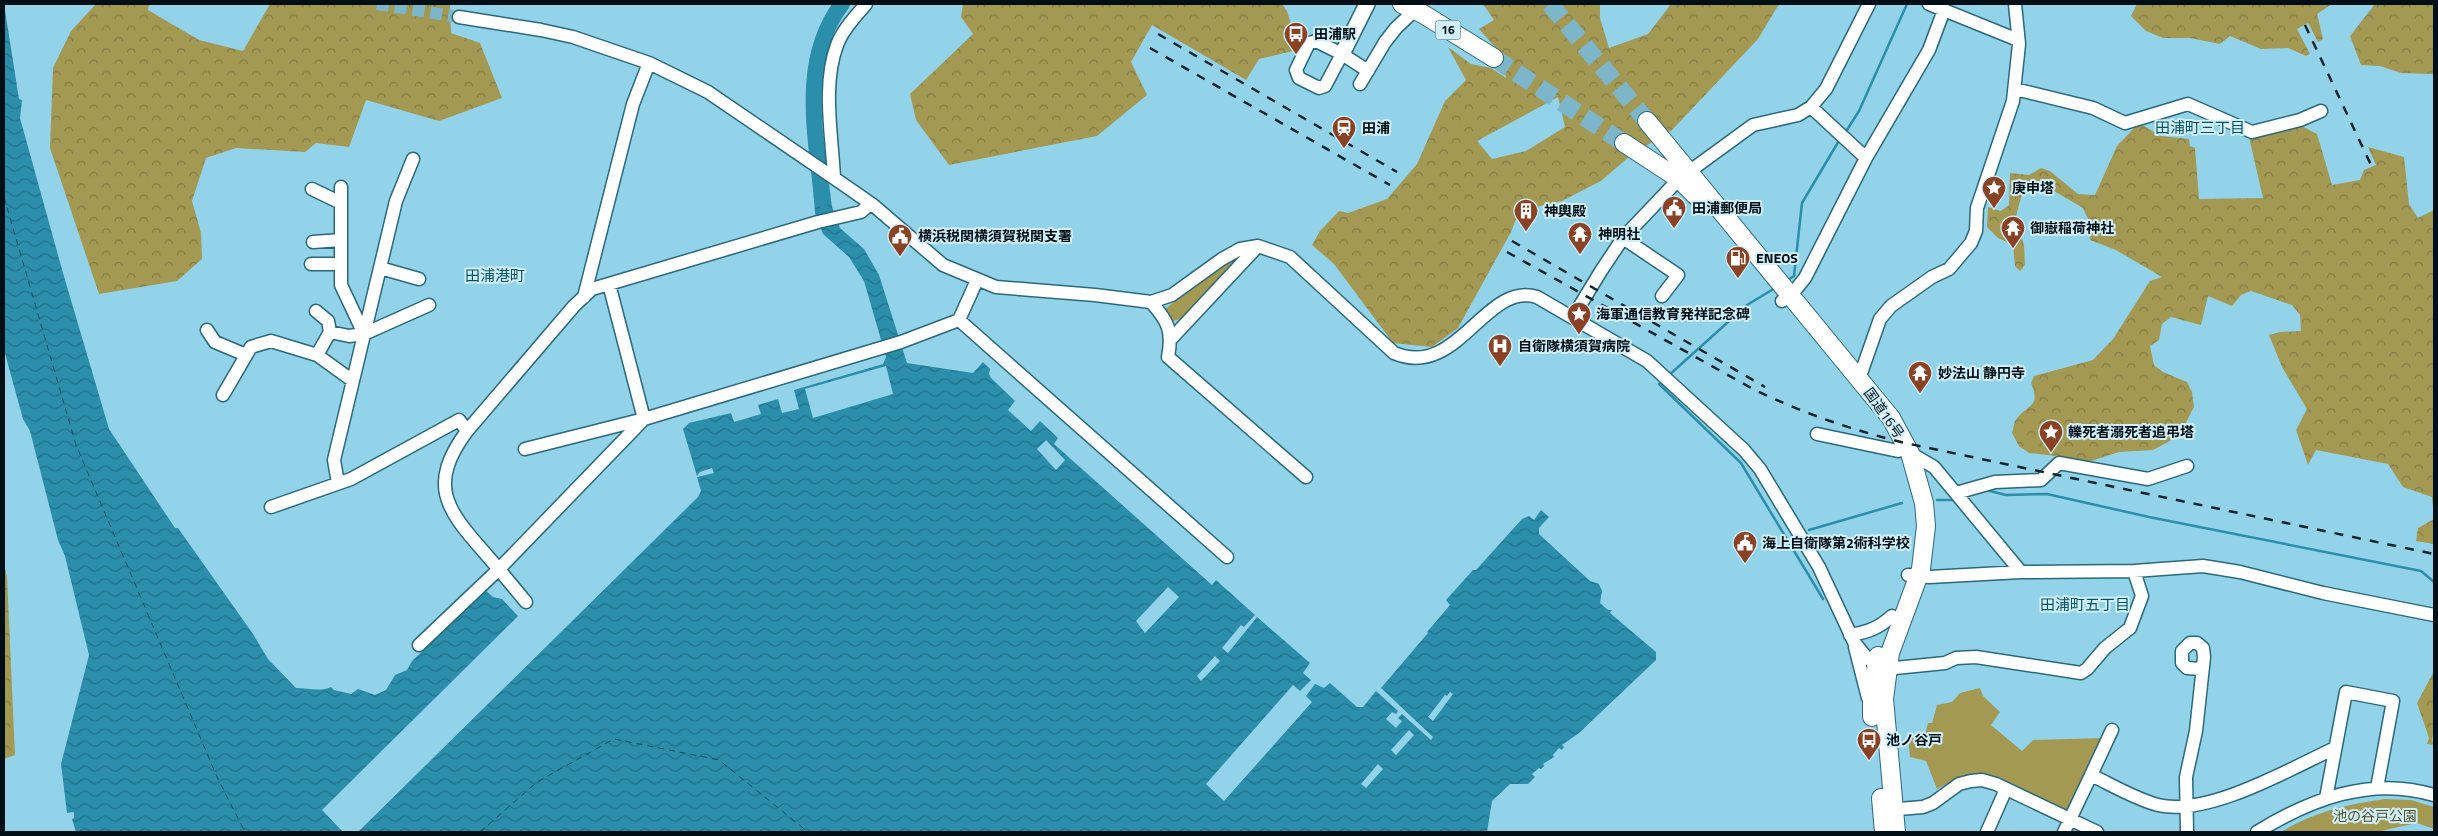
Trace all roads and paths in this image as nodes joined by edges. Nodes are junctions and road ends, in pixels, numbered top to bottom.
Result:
1 (866, 4) edge
2 (1367, 4) edge
3 (1869, 4) edge
4 (1929, 4) edge
5 (2015, 4) edge
6 (1409, 7) edge
7 (1944, 10) junction
8 (459, 17) tunnel mouth
9 (2018, 40) junction
10 (1342, 54) joint
11 (1494, 58) tunnel mouth
12 (649, 63) junction
13 (1368, 71) junction
14 (1360, 84) dead end
15 (2015, 89) junction
16 (1812, 106) junction
17 (2321, 111) dead end
18 (1647, 121) tunnel mouth
19 (1624, 143) tunnel mouth
20 (1866, 158) junction
21 (413, 159) dead end
22 (1684, 175) junction
23 (832, 176) junction
24 (341, 187) dead end
25 (312, 189) dead end
26 (341, 203) junction
27 (870, 204) junction
28 (1623, 238) junction
29 (341, 240) junction
30 (313, 242) dead end
31 (1258, 246) junction
32 (311, 264) dead end
33 (341, 264) junction
34 (380, 268) junction
35 (419, 279) dead end
36 (976, 280) junction
37 (609, 284) junction
38 (1781, 292) junction
39 (1662, 296) dead end
40 (584, 297) junction
41 (1151, 302) junction
42 (429, 304) dead end
43 (316, 311) dead end
44 (1573, 317) junction
45 (959, 320) junction
46 (207, 330) dead end
47 (330, 332) junction
48 (364, 334) junction
49 (1172, 338) junction
50 (246, 355) junction
51 (317, 355) junction
52 (1859, 379) junction
53 (353, 380) junction
54 (223, 395) dead end
55 (644, 419) junction
56 (466, 431) junction
57 (1817, 434) dead end
58 (525, 449) dead end
59 (1904, 452) junction
60 (2187, 466) dead end
61 (1306, 476) dead end
62 (338, 483) junction
63 (1956, 493) junction
64 (271, 507) dead end
65 (1227, 557) dead end
66 (499, 569) junction
67 (2134, 571) junction
68 (2021, 572) junction
69 (1914, 575) junction
70 (526, 602) dead end
71 (2434, 615) edge
72 (1892, 616) junction
73 (1852, 638) junction
74 (420, 645) dead end
75 (1882, 666) junction
76 (2201, 669) dead end
77 (1872, 718) junction
78 (2112, 730) dead end
79 (2335, 748) junction
80 (2091, 775) junction
81 (2377, 788) junction
82 (2006, 789) junction
83 (2434, 795) edge
84 (2326, 798) junction
85 (2186, 806) junction
86 (1888, 810) junction
87 (2070, 820) junction
88 (1884, 832) edge
89 (1896, 832) edge
90 (1987, 832) edge
91 (2064, 832) edge
92 (2097, 832) edge
93 (2187, 832) edge
94 (2257, 832) edge

1 - 23 street
2 - 10 main road
3 - 16 street
4 - 7 street
5 - 9 street
6 - 11 highway, 16
6 - 13 street
7 - 9 street
7 - 20 street
8 - 12 street
9 - 15 street
10 - 13 street
12 - 23 street
12 - 40 street
13 - 14 street
15 - 17 street
15 - 52 street
16 - 20 street
16 - 22 street
18 - 22 highway, 国道16号
19 - 22 highway, 国道16号
20 - 38 street
21 - 34 street
22 - 28 street
22 - 38 highway, 国道16号
23 - 27 street
24 - 26 street
25 - 26 street
26 - 29 street
27 - 36 street
27 - 37 street
28 - 39 street
28 - 44 street
29 - 30 street
29 - 33 street
31 - 41 street
31 - 44 street
31 - 49 street
32 - 33 street
33 - 48 street
34 - 35 street
34 - 48 street
36 - 41 street
36 - 45 street
37 - 40 street
37 - 55 street
38 - 52 highway, 国道16号
38 - 59 highway, 国道16号
40 - 56 street
41 - 49 street
42 - 48 street
43 - 47 street
44 - 73 street
45 - 55 street
45 - 65 street
46 - 50 street
47 - 48 street
47 - 51 street
48 - 53 street
49 - 61 street
50 - 51 street
50 - 54 street
51 - 53 street
52 - 59 highway, 国道16号
53 - 62 street
55 - 58 street
55 - 66 street
56 - 62 street
56 - 66 street
57 - 59 street
59 - 63 street
59 - 69 highway, 国道16号
60 - 63 street
62 - 64 street
63 - 68 street
66 - 70 street
66 - 74 street
67 - 68 street
67 - 71 street
67 - 75 street
68 - 69 street
69 - 72 highway, 国道16号
69 - 75 highway, 国道16号
72 - 73 street
72 - 75 highway, 国道16号
73 - 75 street
73 - 77 street
75 - 77 highway, 国道16号
75 - 86 highway, 国道16号
76 - 85 street
77 - 86 highway, 国道16号
78 - 80 street
79 - 81 street
79 - 84 street
79 - 85 street
80 - 85 street
80 - 87 street
81 - 83 street
81 - 84 street
82 - 86 street
82 - 87 street
82 - 90 street
84 - 94 street
85 - 93 street
86 - 88 highway, 国道16号
86 - 89 highway, 国道16号
87 - 91 street
87 - 92 street

